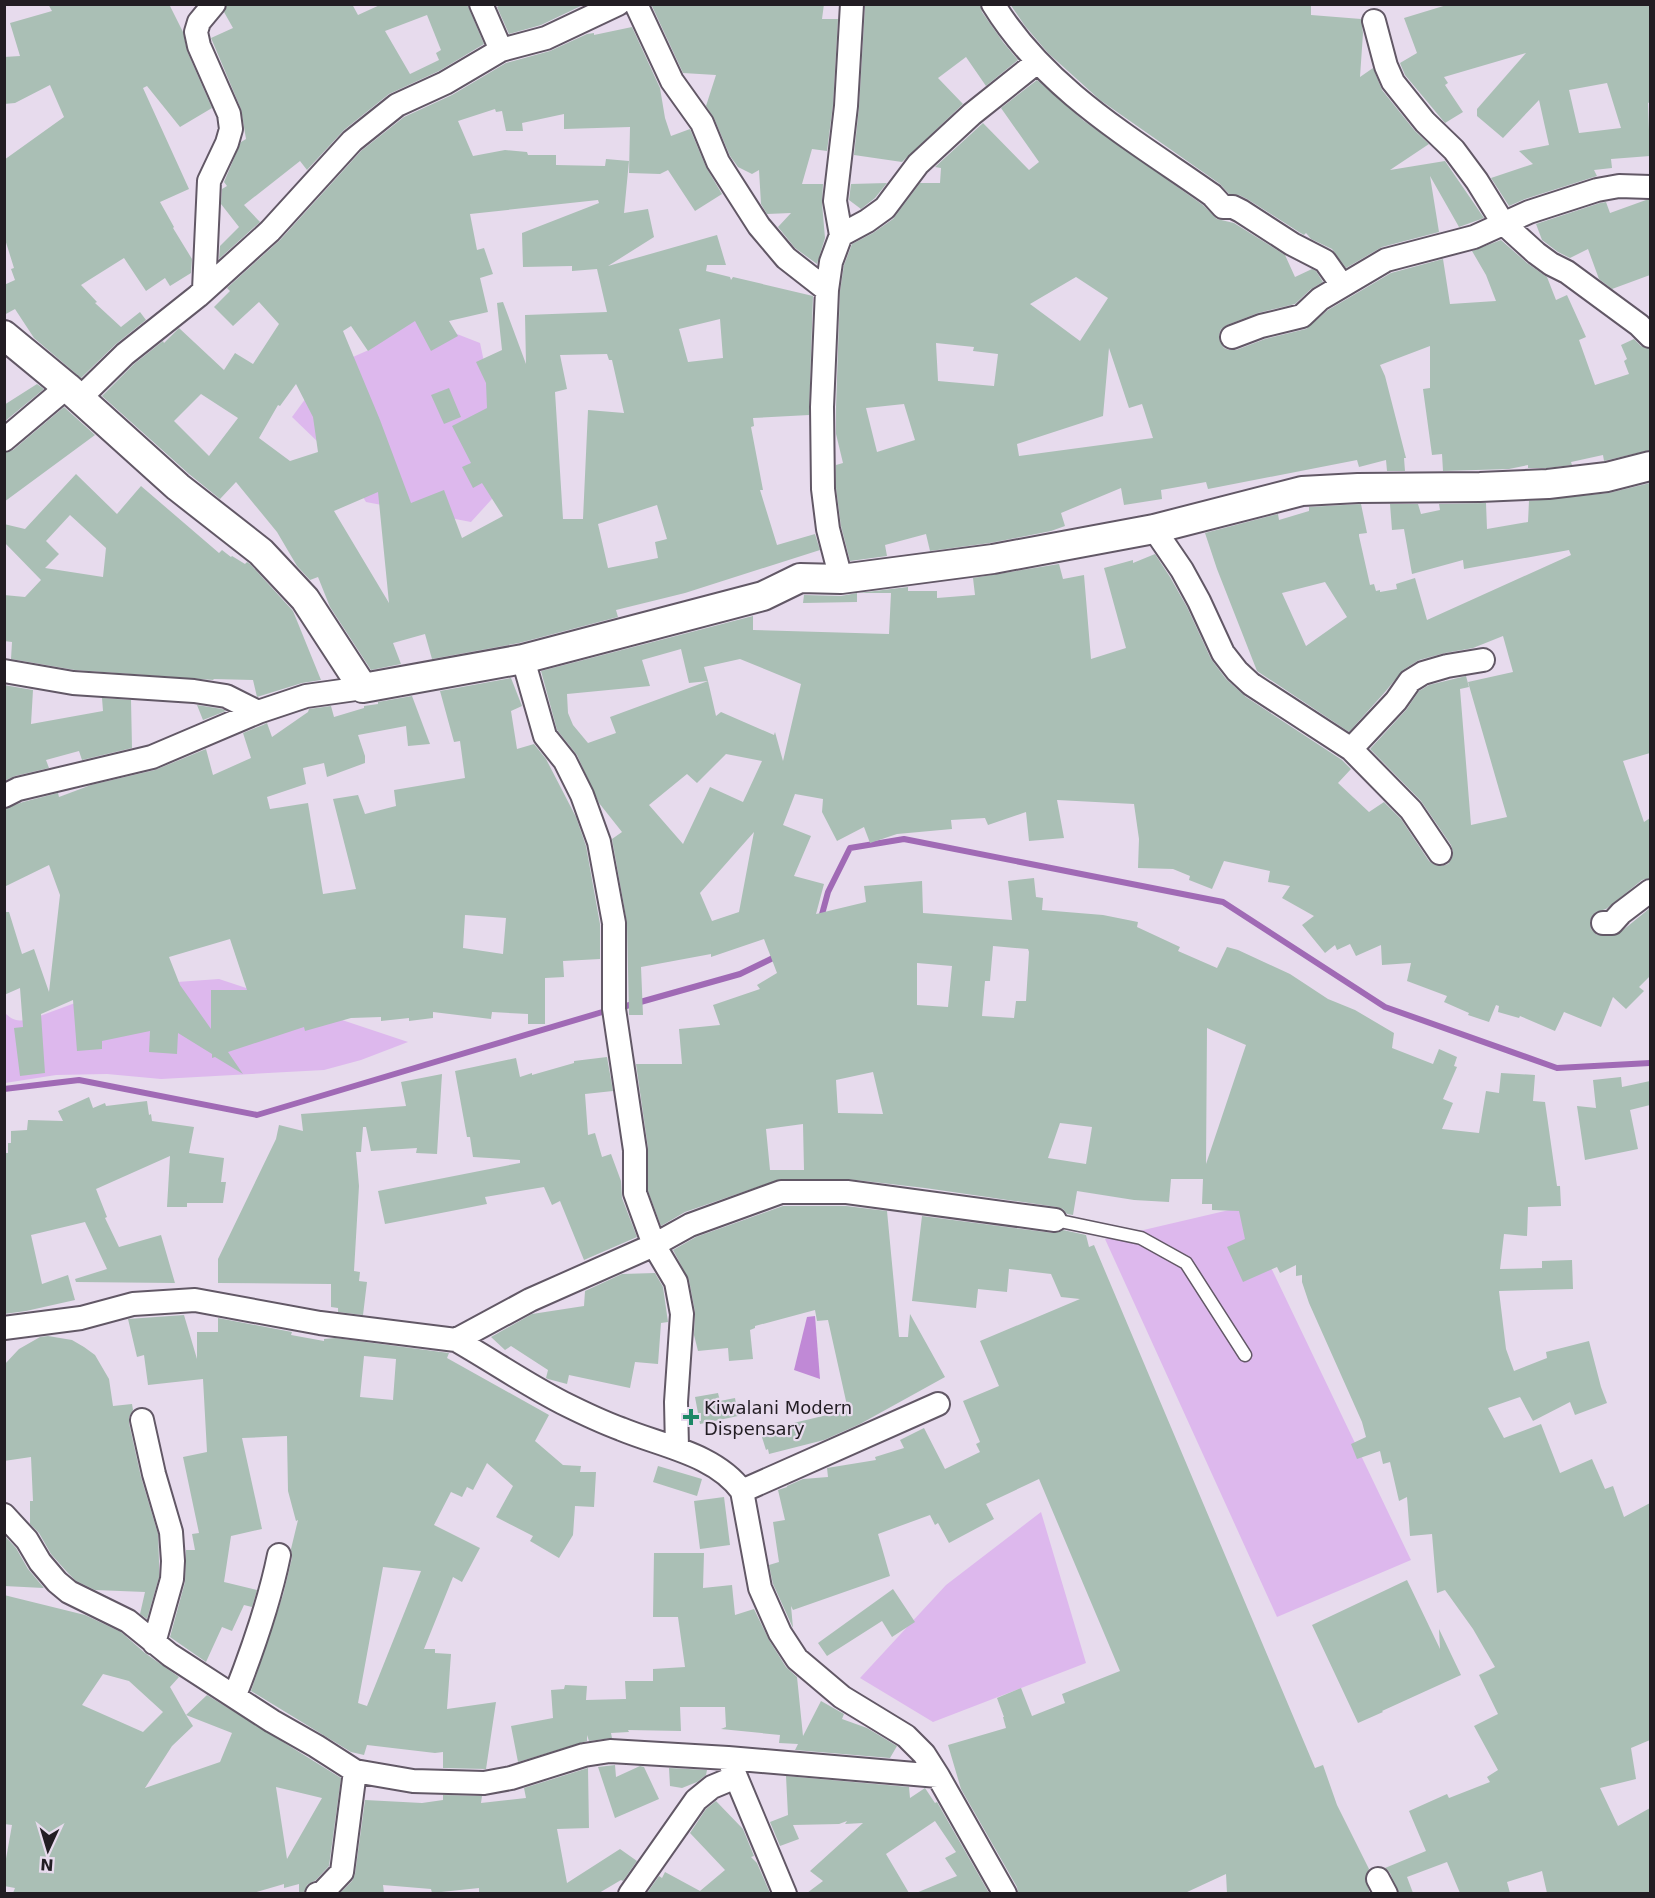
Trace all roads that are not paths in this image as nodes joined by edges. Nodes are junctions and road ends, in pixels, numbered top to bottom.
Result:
1 (214, 4) edge
2 (481, 4) edge
3 (618, 4) edge
4 (636, 4) edge
5 (852, 4) edge
6 (993, 4) edge
7 (1374, 21) dead end
8 (501, 50) junction
9 (1036, 63) junction
10 (1650, 187) edge
11 (1503, 223) junction
12 (841, 235) junction
13 (1342, 285) junction
14 (204, 290) junction
15 (827, 290) junction
16 (4, 335) edge
17 (1650, 336) edge
18 (1232, 337) dead end
19 (73, 393) junction
20 (4, 440) edge
21 (1650, 466) edge
22 (1154, 529) junction
23 (841, 579) junction
24 (523, 659) junction
25 (1483, 660) dead end
26 (4, 671) edge
27 (363, 688) junction
28 (258, 712) junction
29 (1351, 749) junction
30 (4, 796) edge
31 (1440, 853) dead end
32 (1650, 891) edge
33 (1602, 924) dead end
34 (1055, 1220) joint
35 (654, 1245) junction
36 (4, 1328) edge
37 (456, 1340) junction
38 (1245, 1354) dead end
39 (938, 1404) dead end
40 (142, 1420) dead end
41 (677, 1448) junction
42 (742, 1491) junction
43 (4, 1515) edge
44 (279, 1556) dead end
45 (154, 1643) junction
46 (234, 1695) junction
47 (732, 1768) junction
48 (355, 1771) junction
49 (938, 1776) junction
50 (317, 1893) edge
51 (630, 1893) edge
52 (785, 1893) edge
53 (1005, 1893) edge

1 - 14 street
2 - 8 street
3 - 8 street
4 - 15 street
5 - 12 street
6 - 9 street
7 - 11 street
8 - 14 street
9 - 12 street
9 - 13 street
10 - 11 street
11 - 13 street
11 - 17 street
12 - 15 street
13 - 18 street
14 - 19 street
15 - 23 street
16 - 19 street
19 - 20 street
19 - 27 street
21 - 22 street
22 - 23 street
22 - 29 street
23 - 24 street
24 - 27 street
24 - 35 street
25 - 29 street
26 - 28 street
27 - 28 street
28 - 30 street
29 - 31 street
32 - 33 street
34 - 35 street
34 - 38 lane
35 - 37 street
35 - 41 street
36 - 37 street
37 - 41 street
39 - 42 street
40 - 45 street
41 - 42 street
42 - 49 street
43 - 45 street
44 - 46 street
45 - 46 street
46 - 48 street
47 - 48 street
47 - 49 street
47 - 51 street
47 - 52 street
48 - 50 street
49 - 53 street

